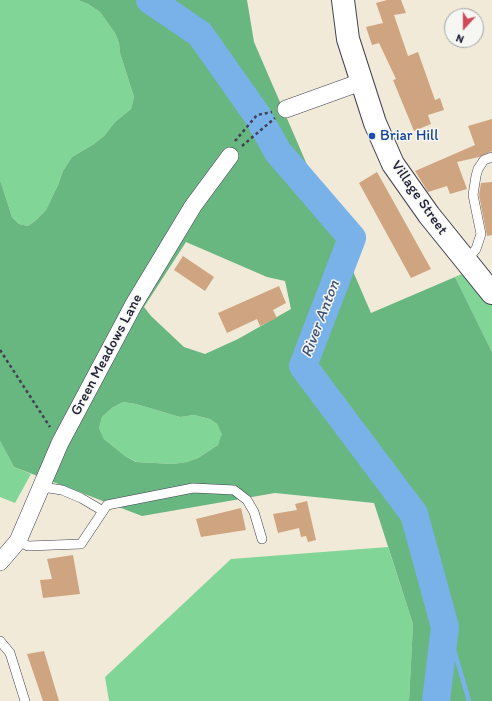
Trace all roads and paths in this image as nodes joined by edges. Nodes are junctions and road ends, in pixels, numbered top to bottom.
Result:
1 (343, 0) edge
2 (361, 82) junction
3 (286, 109) junction
4 (492, 158) edge
5 (228, 160) junction
6 (466, 261) junction
7 (492, 293) edge
8 (0, 350) edge
9 (60, 443) junction
10 (42, 487) junction
11 (103, 511) junction
12 (262, 539) dead end
13 (18, 541) junction
14 (0, 562) edge
15 (0, 641) edge
16 (24, 701) edge

1 - 2 street, Village Street
2 - 3 street
2 - 6 street, Village Street
3 - 5 path
3 - 5 path
4 - 6 lane
5 - 9 street, Green Meadows Lane
6 - 7 street, Village Street
8 - 9 path
9 - 10 street, Green Meadows Lane
10 - 11 lane
10 - 13 street, Green Meadows Lane
11 - 12 lane
11 - 13 lane
13 - 14 street, Green Meadows Lane
15 - 16 lane

